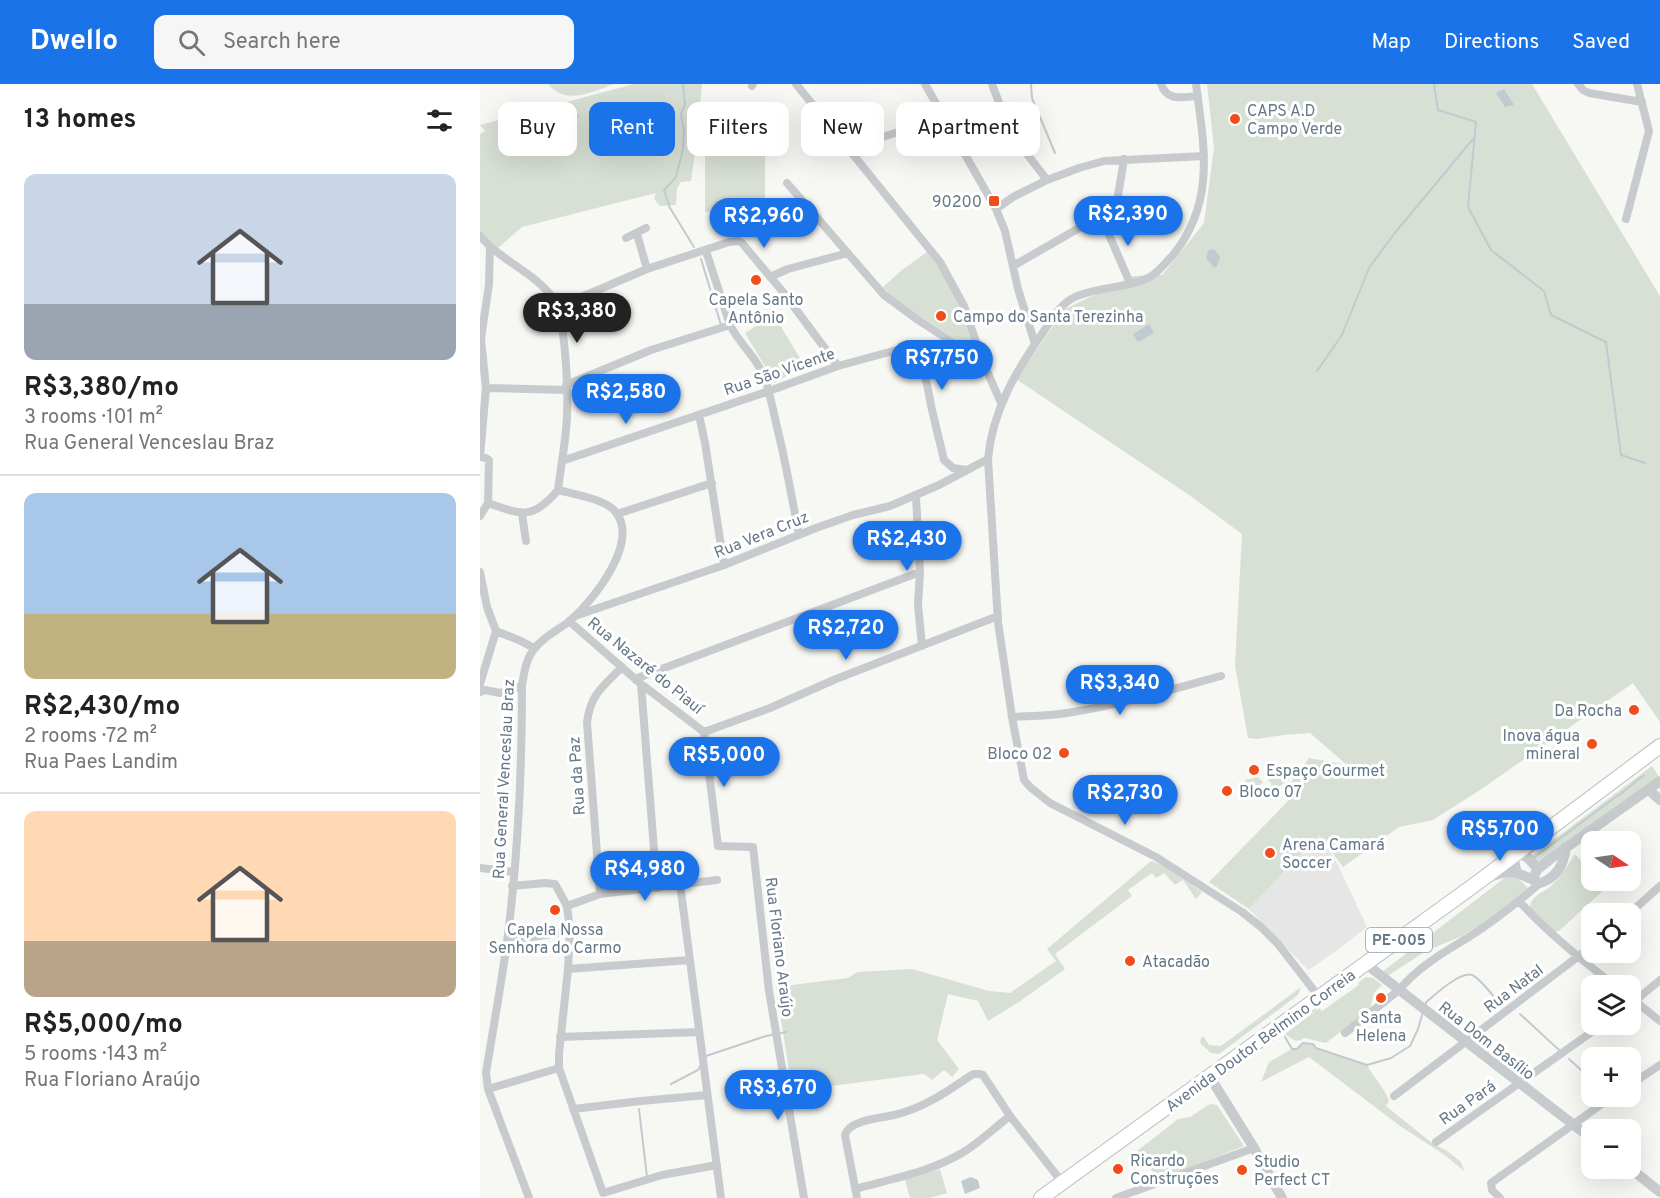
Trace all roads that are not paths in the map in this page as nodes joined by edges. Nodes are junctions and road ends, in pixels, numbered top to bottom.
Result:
1 (796, 84) edge
2 (925, 84) edge
3 (992, 84) edge
4 (1161, 84) edge
5 (1196, 84) edge
6 (1578, 84) edge
7 (1636, 84) edge
8 (1198, 96) junction
9 (811, 102) edge
10 (934, 102) edge
11 (1642, 102) junction
12 (1660, 129) edge
13 (1649, 131) junction
14 (854, 156) edge
15 (965, 156) edge
16 (1204, 156) junction
17 (1124, 159) junction
18 (1047, 180) junction
19 (787, 183) dead end
20 (996, 209) junction
21 (1626, 219) dead end
22 (1102, 221) junction
23 (646, 228) dead end
24 (636, 234) junction
25 (480, 236) edge
26 (626, 238) dead end
27 (490, 247) junction
28 (706, 250) junction
29 (848, 253) junction
30 (1013, 266) junction
31 (647, 269) junction
32 (770, 277) junction
33 (1130, 284) junction
34 (558, 307) junction
35 (730, 325) junction
36 (1035, 344) junction
37 (983, 362) junction
38 (838, 366) junction
39 (566, 387) junction
40 (486, 388) junction
41 (769, 391) junction
42 (1001, 404) junction
43 (699, 414) junction
44 (483, 457) edge
45 (988, 459) junction
46 (562, 461) junction
47 (967, 470) junction
48 (712, 483) junction
49 (558, 490) junction
50 (916, 496) junction
51 (488, 503) junction
52 (480, 514) edge
53 (522, 514) junction
54 (616, 514) junction
55 (799, 535) junction
56 (526, 541) dead end
57 (724, 565) junction
58 (480, 572) edge
59 (920, 572) junction
60 (998, 616) junction
61 (572, 619) junction
62 (496, 631) junction
63 (922, 646) junction
64 (534, 648) junction
65 (622, 668) junction
66 (1221, 676) dead end
67 (638, 681) junction
68 (522, 686) junction
69 (481, 688) edge
70 (1012, 717) junction
71 (704, 732) junction
72 (1660, 746) edge
73 (1660, 781) edge
74 (1648, 790) junction
75 (1660, 800) edge
76 (1523, 852) junction
77 (480, 868) edge
78 (514, 872) junction
79 (1517, 873) junction
80 (1537, 877) junction
81 (717, 880) dead end
82 (1479, 882) junction
83 (680, 884) junction
84 (512, 886) junction
85 (1660, 886) edge
86 (657, 888) junction
87 (600, 894) junction
88 (1519, 901) junction
89 (1641, 903) edge
90 (567, 906) junction
91 (570, 931) junction
92 (507, 941) junction
93 (1581, 955) edge
94 (1578, 957) junction
95 (690, 960) junction
96 (1366, 964) junction
97 (568, 969) junction
98 (1602, 975) edge
99 (1660, 980) edge
100 (1399, 990) junction
101 (1641, 994) edge
102 (1319, 998) junction
103 (1641, 1007) edge
104 (1660, 1021) edge
105 (699, 1032) junction
106 (1345, 1033) dead end
107 (1588, 1035) edge
108 (560, 1037) junction
109 (1467, 1041) junction
110 (1660, 1065) edge
111 (559, 1068) junction
112 (483, 1071) edge
113 (1210, 1077) junction
114 (1641, 1078) edge
115 (1519, 1084) junction
116 (488, 1089) junction
117 (707, 1095) junction
118 (1394, 1096) dead end
119 (1597, 1107) edge
120 (573, 1109) junction
121 (1010, 1116) junction
122 (1573, 1124) junction
123 (1581, 1130) edge
124 (1436, 1142) dead end
125 (1254, 1148) junction
126 (717, 1165) junction
127 (1641, 1177) edge
128 (1062, 1182) junction
129 (1660, 1192) edge
130 (856, 1193) edge
131 (529, 1198) edge
132 (721, 1198) edge
133 (804, 1198) edge
134 (1041, 1198) edge
135 (1116, 1198) edge
136 (1282, 1198) edge
137 (1500, 1198) edge
138 (1656, 1198) edge

1 - 9 street
2 - 10 street
3 - 18 street
4 - 8 street
5 - 8 street
6 - 11 street
7 - 11 street
8 - 16 street
11 - 13 street
12 - 13 street
13 - 21 street
14 - 37 street
15 - 20 street
16 - 17 street
16 - 33 street
17 - 18 street
17 - 22 street
18 - 20 street
19 - 29 street
20 - 30 street
22 - 30 street
22 - 33 street
23 - 24 street
24 - 26 street
24 - 31 street
25 - 27 street
27 - 34 street
27 - 40 street
28 - 31 street
28 - 32 street
28 - 35 street
29 - 32 street
29 - 37 street
30 - 36 street
31 - 34 street
32 - 38 street
33 - 36 street
34 - 39 street
35 - 39 street
35 - 41 street
36 - 42 street
37 - 42 street
38 - 41 street, Rua São Vicente
38 - 47 street, Rua São Vicente
39 - 40 street
39 - 46 street
40 - 44 street
41 - 43 street, Rua São Vicente
41 - 55 street
42 - 45 street
43 - 46 street, Rua São Vicente
43 - 48 street
44 - 51 street
45 - 47 street, Rua Vera Cruz
45 - 60 street
46 - 49 street
47 - 50 street, Rua Vera Cruz
48 - 54 street
48 - 57 street
49 - 53 street
49 - 54 street
50 - 55 street, Rua Vera Cruz
50 - 59 street
51 - 52 street
51 - 53 street
53 - 56 street
54 - 61 street
55 - 57 street, Rua Vera Cruz
57 - 61 street, Rua Vera Cruz
58 - 62 street
59 - 63 street
59 - 67 street
60 - 63 street
60 - 70 street
61 - 64 street
61 - 65 street, Rua Nazaré do Piauí
62 - 64 street
62 - 69 street
63 - 71 street
64 - 68 street, Rua General Venceslau Braz
65 - 67 street, Rua Nazaré do Piauí
65 - 87 street, Rua da Paz
66 - 70 street
67 - 71 street, Rua Nazaré do Piauí
67 - 86 street
68 - 69 street
68 - 78 street, Rua General Venceslau Braz
70 - 102 street
71 - 133 street, Rua Floriano Araújo
72 - 76 main road, Avenida Doutor Belmino Correia / PE-005
73 - 74 street
74 - 75 street
74 - 80 street
76 - 79 street
76 - 80 street
76 - 82 main road, Avenida Doutor Belmino Correia / PE-005
77 - 78 street
78 - 84 street, Rua General Venceslau Braz
79 - 80 street
79 - 82 street, Avenida Doutor Belmino Correia
80 - 88 street
81 - 83 street
82 - 96 main road, Avenida Doutor Belmino Correia / PE-005
83 - 86 street
83 - 95 street
84 - 90 street
84 - 92 street, Rua General Venceslau Braz
85 - 89 street
86 - 87 street
87 - 90 street
88 - 94 street
88 - 100 street
90 - 91 street
91 - 92 street
91 - 97 street
92 - 112 street, Rua General Venceslau Braz
93 - 94 street, Rua Natal
94 - 98 street
94 - 109 street, Rua Natal
95 - 97 street
95 - 105 street
96 - 100 street, Rua Dom Basílio
96 - 102 main road, Avenida Doutor Belmino Correia / PE-005
97 - 108 street
99 - 101 street
100 - 106 street
100 - 109 street, Rua Dom Basílio
102 - 113 main road, Avenida Doutor Belmino Correia / PE-005
103 - 104 street
105 - 108 street
105 - 117 street
107 - 115 street, Rua Pará
108 - 111 street
109 - 115 street, Rua Dom Basílio
109 - 118 street, Rua Natal
110 - 114 street
111 - 116 street
111 - 120 street
112 - 116 street, Rua General Venceslau Braz
113 - 125 street
113 - 128 main road, Avenida Doutor Belmino Correia / PE-005
115 - 122 street, Rua Dom Basílio
115 - 124 street, Rua Pará
116 - 131 street, Rua General Venceslau Braz
117 - 120 street
117 - 126 street
119 - 122 street
120 - 126 street
121 - 128 street
121 - 130 street
121 - 130 street
122 - 123 street, Rua Dom Basílio
122 - 137 street
125 - 135 street
125 - 136 street
126 - 132 street
127 - 129 street
128 - 134 main road, Avenida Doutor Belmino Correia / PE-005
129 - 138 street

